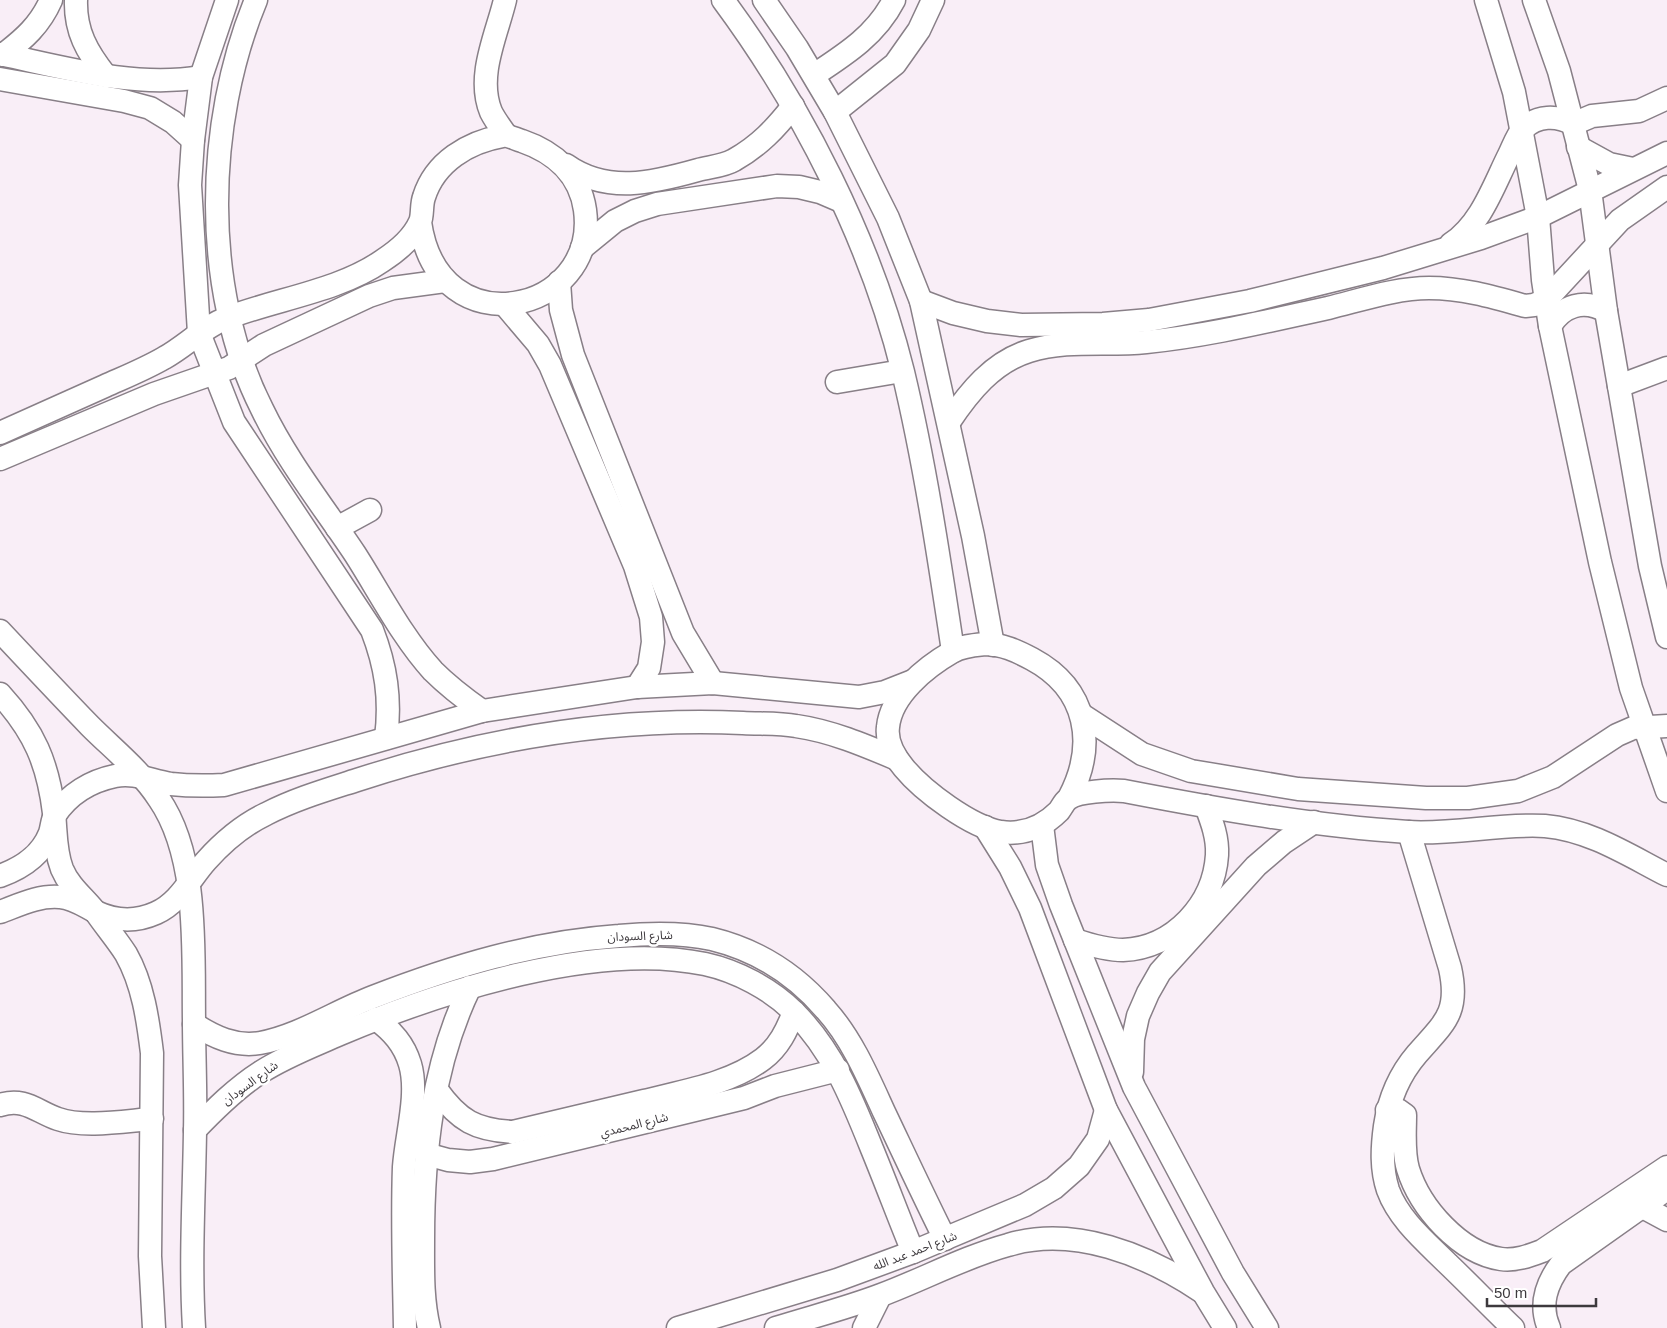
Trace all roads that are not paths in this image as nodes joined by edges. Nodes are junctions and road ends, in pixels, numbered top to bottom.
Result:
1 (51, 0) edge
2 (76, 0) edge
3 (227, 0) edge
4 (256, 0) edge
5 (505, 0) edge
6 (723, 0) edge
7 (764, 0) edge
8 (894, 0) edge
9 (933, 0) edge
10 (1486, 0) edge
11 (1534, 0) edge
12 (2, 55) edge
13 (814, 75) junction
14 (106, 76) junction
15 (202, 77) junction
16 (0, 79) edge
17 (1667, 98) edge
18 (793, 106) junction
19 (835, 112) junction
20 (1572, 124) junction
21 (1521, 130) junction
22 (506, 135) junction
23 (192, 140) junction
24 (1578, 147) junction
25 (1667, 153) edge
26 (559, 160) junction
27 (1633, 170) junction
28 (1667, 187) edge
29 (1590, 190) junction
30 (841, 201) junction
31 (1538, 217) junction
32 (888, 218) junction
33 (420, 222) junction
34 (855, 232) junction
35 (1597, 246) junction
36 (582, 248) junction
37 (1438, 250) junction
38 (444, 280) junction
39 (559, 282) junction
40 (1546, 300) junction
41 (921, 301) junction
42 (504, 305) junction
43 (1606, 311) junction
44 (229, 317) junction
45 (1550, 326) junction
46 (199, 333) junction
47 (242, 359) junction
48 (1667, 368) edge
49 (902, 371) junction
50 (214, 374) junction
51 (837, 382) dead end
52 (1618, 386) junction
53 (949, 422) junction
54 (0, 433) edge
55 (0, 459) edge
56 (370, 510) dead end
57 (337, 528) junction
58 (0, 632) edge
59 (1667, 637) edge
60 (993, 644) junction
61 (953, 651) junction
62 (915, 680) junction
63 (713, 683) junction
64 (636, 687) junction
65 (0, 694) edge
66 (482, 711) junction
67 (1082, 714) junction
68 (1645, 726) junction
69 (1667, 726) edge
70 (386, 738) junction
71 (897, 760) junction
72 (141, 775) junction
73 (1667, 791) edge
74 (1069, 798) junction
75 (1206, 806) junction
76 (54, 816) junction
77 (1314, 822) junction
78 (1042, 825) junction
79 (986, 827) junction
80 (1409, 832) junction
81 (1667, 875) edge
82 (0, 876) edge
83 (188, 883) junction
84 (95, 911) junction
85 (0, 912) edge
86 (1074, 940) junction
87 (470, 987) junction
88 (794, 1012) junction
89 (376, 1019) junction
90 (194, 1024) junction
91 (838, 1070) junction
92 (1134, 1087) junction
93 (437, 1090) junction
94 (0, 1105) edge
95 (1106, 1110) junction
96 (1387, 1110) junction
97 (152, 1119) junction
98 (195, 1130) junction
99 (426, 1154) junction
100 (1667, 1168) edge
101 (1667, 1189) edge
102 (1641, 1206) junction
103 (1667, 1220) edge
104 (944, 1239) junction
105 (913, 1252) junction
106 (1203, 1292) junction
107 (880, 1296) junction
108 (154, 1328) edge
109 (194, 1328) edge
110 (405, 1328) edge
111 (429, 1328) edge
112 (678, 1328) edge
113 (776, 1328) edge
114 (864, 1328) edge
115 (1225, 1328) edge
116 (1267, 1328) edge
117 (1513, 1328) edge
118 (1549, 1328) edge

1 - 12 street
2 - 14 street
3 - 15 street
4 - 44 street
5 - 22 street
6 - 18 street
7 - 13 street
8 - 13 street
9 - 19 street
10 - 21 street
11 - 20 street
12 - 14 street
13 - 19 street
14 - 15 street
15 - 23 street
16 - 23 street
17 - 20 street
18 - 26 street
18 - 30 street
19 - 32 street
20 - 21 street
20 - 24 street
21 - 31 street
21 - 37 street
22 - 26 street
22 - 33 street
23 - 46 street
24 - 27 street
24 - 29 street
25 - 27 street
26 - 36 street
27 - 29 street
28 - 35 street
29 - 31 street
29 - 35 street
30 - 34 street
30 - 36 street
31 - 37 street
31 - 40 street
32 - 34 street
32 - 41 street
33 - 38 street
33 - 44 street
34 - 49 street
35 - 40 street
35 - 43 street
36 - 39 street
37 - 41 street
38 - 42 street
38 - 47 street
39 - 42 street
39 - 63 street
40 - 45 street
40 - 53 street
41 - 53 street
42 - 64 street
43 - 45 street
43 - 52 street
44 - 46 street
44 - 47 street
45 - 68 street
46 - 50 street
46 - 54 street
47 - 50 street
47 - 57 street
48 - 52 street
49 - 51 street
49 - 61 street
50 - 55 street
50 - 70 street
52 - 59 street
53 - 60 street
56 - 57 street
57 - 66 street
58 - 72 street
60 - 61 street
60 - 67 street
61 - 62 street
62 - 63 street
62 - 71 street
63 - 64 street
64 - 66 street
65 - 76 street
66 - 70 street
67 - 68 street
67 - 74 street
68 - 69 street
68 - 73 street
70 - 72 street
71 - 79 street
71 - 83 street
72 - 76 street
72 - 83 street
74 - 75 street
74 - 78 street
75 - 77 street
75 - 86 street
76 - 82 street
76 - 84 street
77 - 80 street
77 - 92 street
78 - 79 street
78 - 86 street
79 - 95 street
80 - 81 street
80 - 96 street
83 - 84 street
83 - 90 street
84 - 85 street
84 - 97 street
86 - 92 street
87 - 88 street, شارع السودان
87 - 89 street, شارع السودان
87 - 93 street
88 - 91 street, شارع السودان
88 - 93 street, شارع المحمدي
89 - 98 street, شارع السودان
89 - 110 street
90 - 98 street
90 - 104 street, شارع السودان
91 - 99 street, شارع المحمدي
91 - 105 street, شارع السودان
92 - 116 street
93 - 99 street
94 - 97 street
95 - 104 street, شارع احمد عبد الله
95 - 106 street
96 - 100 street
96 - 117 street
97 - 108 street
98 - 109 street
99 - 111 street
101 - 102 street
102 - 103 street
102 - 118 street
104 - 105 street, شارع احمد عبد الله
105 - 112 street, شارع احمد عبد الله
106 - 107 street
106 - 115 street
107 - 113 street
107 - 114 street

